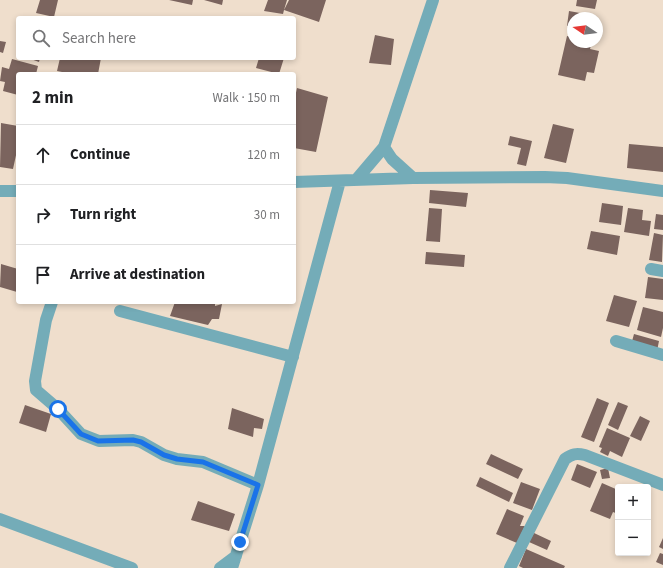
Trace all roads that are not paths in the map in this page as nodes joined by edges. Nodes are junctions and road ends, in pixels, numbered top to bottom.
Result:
1 (433, 0) edge
2 (384, 147) junction
3 (413, 178) junction
4 (356, 180) junction
5 (340, 181) junction
6 (296, 182) edge
7 (0, 191) edge
8 (16, 191) edge
9 (663, 191) edge
10 (51, 304) edge
11 (120, 311) dead end
12 (616, 341) dead end
13 (663, 355) edge
14 (293, 357) junction
15 (258, 485) junction
16 (663, 485) edge
17 (0, 519) edge
18 (236, 556) junction
19 (132, 568) edge
20 (220, 568) edge
21 (232, 568) edge
22 (510, 568) edge

1 - 2 street
2 - 3 street
2 - 4 street
3 - 4 street
3 - 9 street
4 - 5 street
5 - 6 street
5 - 14 street
7 - 8 street
10 - 15 street
11 - 14 street
12 - 13 street
14 - 15 street
15 - 18 street
16 - 22 street
17 - 19 street
18 - 20 street
18 - 21 street

